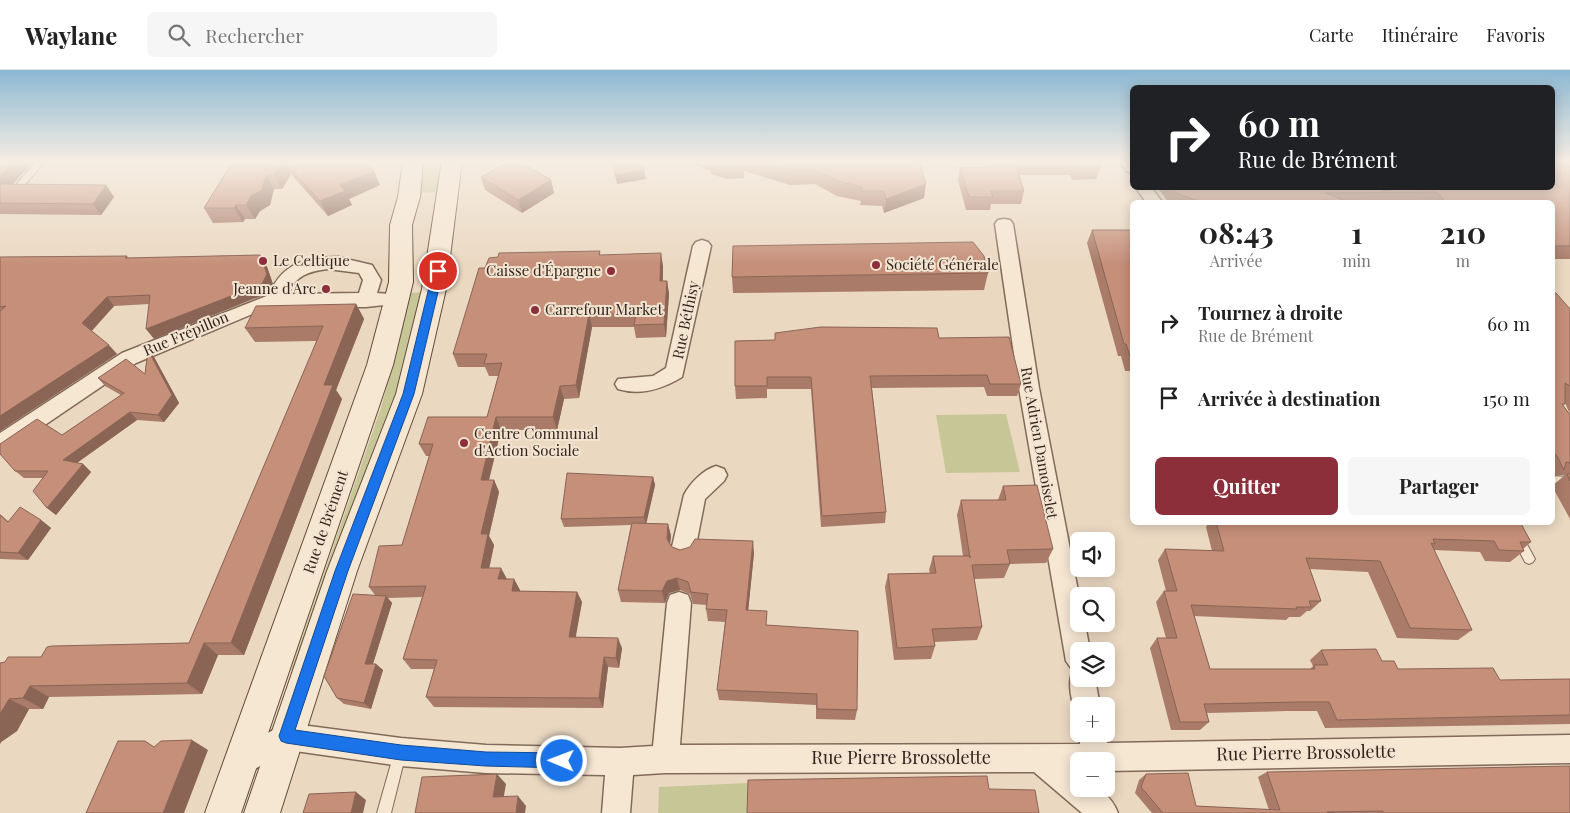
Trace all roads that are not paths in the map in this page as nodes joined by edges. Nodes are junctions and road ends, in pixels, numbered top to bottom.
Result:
1 (409, 196) edge
2 (448, 196) edge
3 (1004, 224) dead end
4 (402, 236) junction
5 (442, 242) junction
6 (702, 246) dead end
7 (396, 299) junction
8 (276, 300) junction
9 (366, 301) junction
10 (626, 384) dead end
11 (0, 444) edge
12 (716, 475) dead end
13 (1555, 480) edge
14 (1570, 481) edge
15 (1511, 525) edge
16 (683, 551) edge
17 (1530, 559) edge
18 (679, 603) dead end
19 (1075, 642) edge
20 (286, 736) junction
21 (1094, 745) edge
22 (1570, 749) edge
23 (401, 752) junction
24 (1039, 758) junction
25 (665, 759) junction
26 (620, 762) junction
27 (241, 763) junction
28 (1102, 812) edge
29 (223, 813) edge
30 (262, 813) edge
31 (384, 813) edge
32 (616, 813) edge

1 - 4 main road, Rue de Brément
2 - 5 main road, Rue de Brément
3 - 19 street, Rue Adrien Damoiselet
4 - 5 main road
4 - 7 main road, Rue de Brément
5 - 20 main road, Rue de Brément
6 - 10 street, Rue Béthisy
7 - 9 street, Rue Frépillon
7 - 27 main road, Rue de Brément
8 - 9 street, Rue Frépillon
8 - 9 street
8 - 11 street, Rue Frépillon
12 - 16 street
13 - 14 lane
15 - 17 lane
18 - 25 street
20 - 23 street, Rue Pierre Brossolette
20 - 27 street
20 - 30 main road, Rue de Brément
21 - 22 street, Rue Pierre Brossolette
21 - 24 street, Rue Pierre Brossolette
23 - 26 street, Rue Pierre Brossolette
23 - 31 lane
24 - 25 street, Rue Pierre Brossolette
24 - 28 street
25 - 26 street, Rue Pierre Brossolette
26 - 32 street
27 - 29 main road, Rue de Brément

